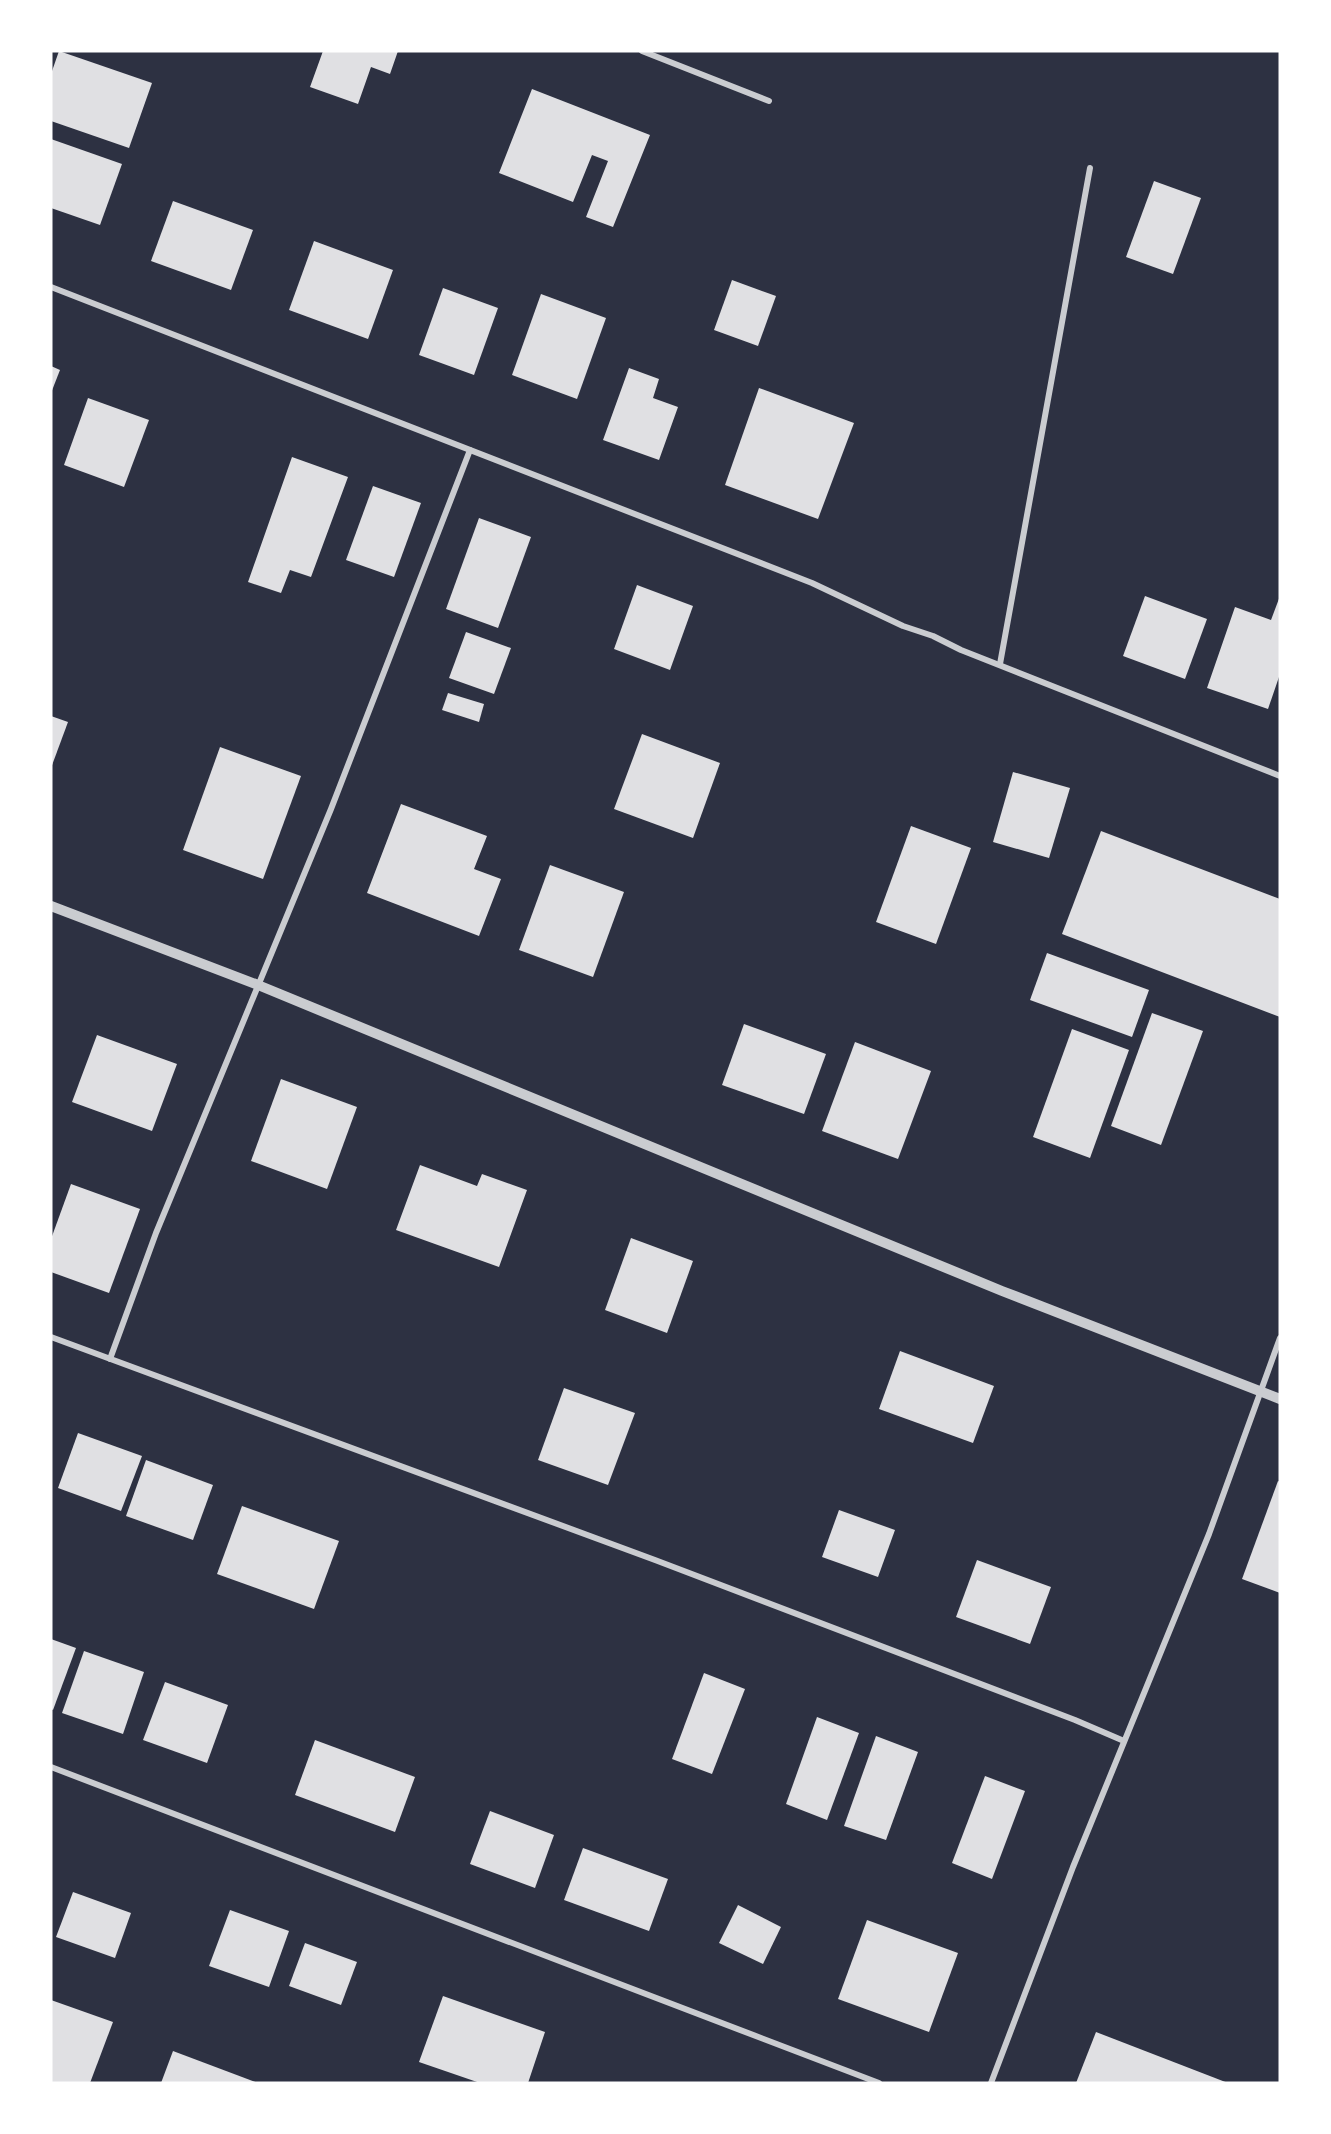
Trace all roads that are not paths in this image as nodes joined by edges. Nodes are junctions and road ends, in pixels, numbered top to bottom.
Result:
1 (642, 51) edge
2 (769, 101) dead end
3 (1090, 168) dead end
4 (51, 287) edge
5 (470, 450) junction
6 (999, 664) junction
7 (1280, 776) edge
8 (51, 906) edge
9 (258, 985) junction
10 (51, 1337) edge
11 (1280, 1338) edge
12 (110, 1359) junction
13 (1260, 1391) junction
14 (1280, 1399) edge
15 (1124, 1741) junction
16 (51, 1767) edge
17 (879, 2083) edge
18 (991, 2083) edge

1 - 2 street
3 - 6 street
4 - 5 street
5 - 6 street
5 - 9 street
6 - 7 street
8 - 9 street
9 - 12 street
9 - 13 street
10 - 12 street
11 - 13 street
12 - 15 street
13 - 14 street
13 - 15 street
15 - 18 street
16 - 17 street

